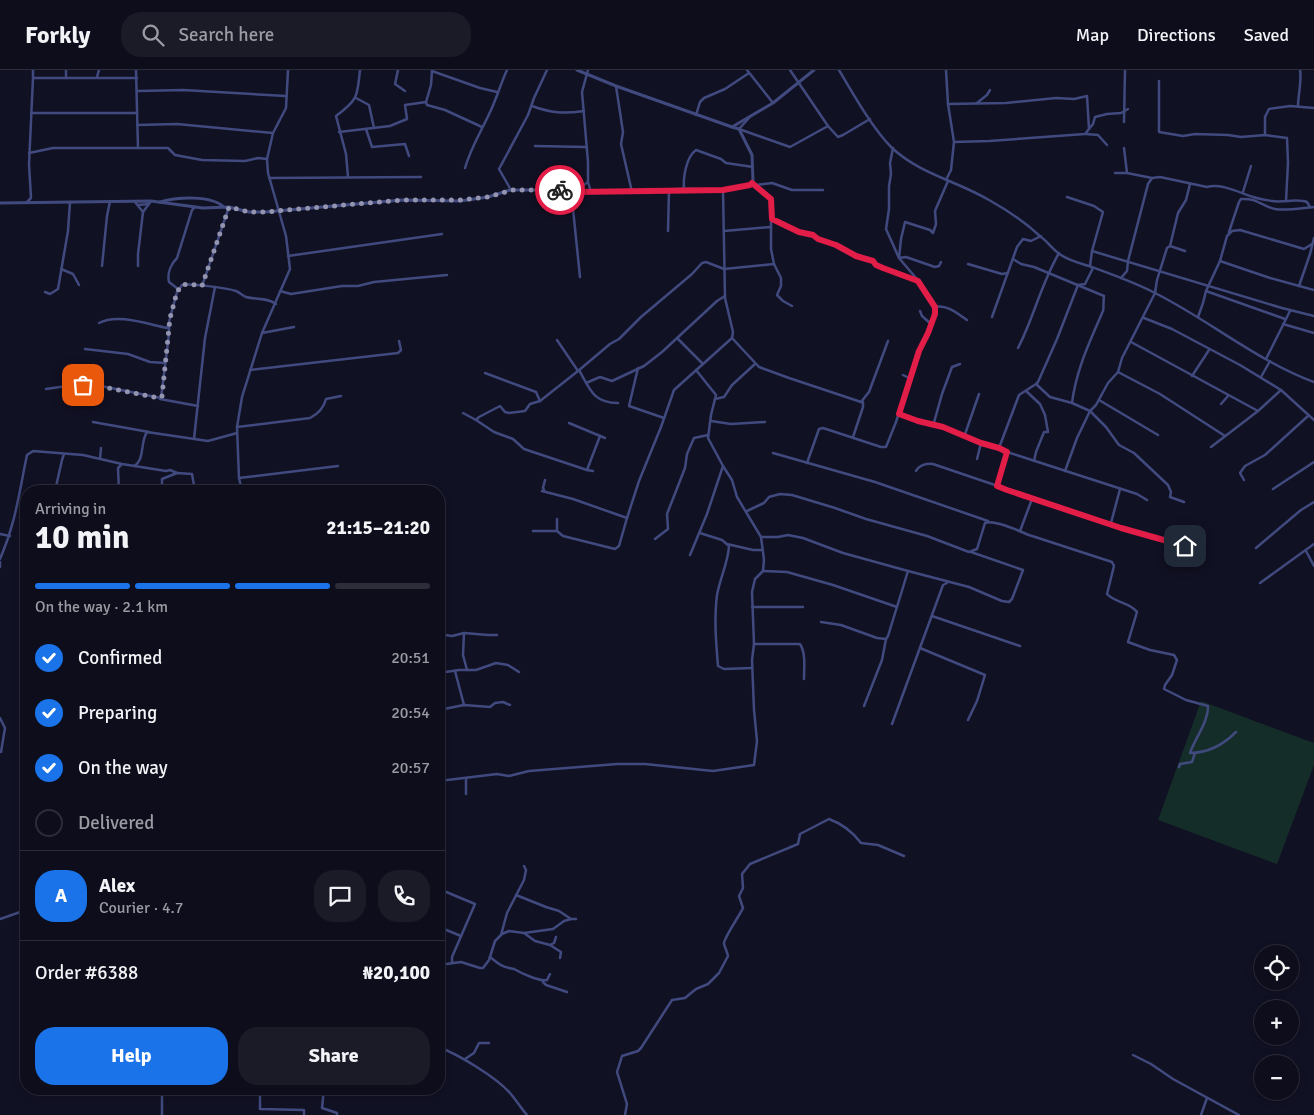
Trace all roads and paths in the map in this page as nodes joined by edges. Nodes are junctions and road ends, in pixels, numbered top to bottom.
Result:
1 (33, 70) edge
2 (66, 70) edge
3 (99, 70) edge
4 (136, 70) edge
5 (288, 70) edge
6 (360, 70) edge
7 (398, 70) edge
8 (431, 70) edge
9 (507, 70) edge
10 (548, 70) edge
11 (577, 70) edge
12 (790, 70) edge
13 (814, 70) edge
14 (839, 70) edge
15 (946, 70) edge
16 (1125, 70) edge
17 (1300, 70) edge
18 (748, 71) edge
19 (587, 72) edge
20 (97, 77) junction
21 (33, 78) junction
22 (66, 78) junction
23 (137, 78) junction
24 (1159, 81) dead end
25 (798, 82) junction
26 (616, 86) junction
27 (138, 90) junction
28 (990, 90) dead end
29 (405, 91) dead end
30 (497, 92) junction
31 (286, 96) junction
32 (356, 98) junction
33 (426, 102) junction
34 (773, 103) junction
35 (948, 104) junction
36 (975, 104) junction
37 (532, 106) junction
38 (1298, 106) junction
39 (1314, 108) edge
40 (1128, 109) dead end
41 (584, 111) junction
42 (1124, 111) junction
43 (31, 113) junction
44 (137, 113) junction
45 (696, 115) junction
46 (749, 118) junction
47 (870, 119) junction
48 (1124, 122) dead end
49 (137, 125) junction
50 (828, 126) junction
51 (482, 127) junction
52 (732, 127) junction
53 (374, 128) junction
54 (366, 129) junction
55 (739, 129) junction
56 (1088, 130) junction
57 (339, 132) junction
58 (273, 133) junction
59 (1085, 134) junction
60 (1264, 135) junction
61 (954, 142) junction
62 (1107, 145) dead end
63 (535, 146) dead end
64 (586, 147) junction
65 (138, 148) junction
66 (893, 148) junction
67 (1124, 148) dead end
68 (30, 153) junction
69 (409, 156) dead end
70 (267, 159) junction
71 (1251, 166) dead end
72 (754, 167) junction
73 (465, 168) dead end
74 (1115, 173) dead end
75 (1127, 173) junction
76 (348, 177) junction
77 (422, 177) dead end
78 (270, 178) junction
79 (1152, 178) junction
80 (947, 181) junction
81 (588, 182) junction
82 (754, 184) junction
83 (1190, 184) junction
84 (684, 189) junction
85 (512, 190) junction
86 (669, 190) junction
87 (723, 190) junction
88 (823, 190) dead end
89 (575, 192) junction
90 (591, 192) junction
91 (632, 192) junction
92 (1242, 192) junction
93 (1067, 197) dead end
94 (31, 198) junction
95 (110, 201) junction
96 (134, 201) junction
97 (1284, 201) junction
98 (27, 202) junction
99 (39, 202) junction
100 (70, 202) junction
101 (158, 202) junction
102 (1239, 202) junction
103 (0, 203) edge
104 (150, 203) junction
105 (138, 205) junction
106 (227, 207) junction
107 (1310, 207) junction
108 (1314, 207) edge
109 (192, 208) junction
110 (1288, 209) junction
111 (278, 210) junction
112 (143, 212) junction
113 (772, 219) junction
114 (771, 227) junction
115 (668, 231) dead end
116 (724, 231) junction
117 (1229, 232) junction
118 (442, 234) dead end
119 (1041, 236) junction
120 (1314, 238) edge
121 (1312, 244) junction
122 (1170, 246) junction
123 (1092, 251) junction
124 (1185, 251) dead end
125 (1059, 254) junction
126 (288, 256) junction
127 (899, 258) junction
128 (1013, 259) junction
129 (1128, 261) junction
130 (1220, 261) junction
131 (941, 262) dead end
132 (774, 264) junction
133 (968, 264) dead end
134 (102, 266) dead end
135 (138, 266) dead end
136 (1092, 268) junction
137 (61, 269) junction
138 (724, 269) junction
139 (1160, 271) junction
140 (1008, 274) junction
141 (1049, 274) junction
142 (447, 275) dead end
143 (580, 277) dead end
144 (1121, 278) junction
145 (918, 281) junction
146 (79, 285) dead end
147 (1078, 285) junction
148 (202, 286) junction
149 (1208, 286) junction
150 (1299, 286) junction
151 (215, 287) junction
152 (178, 290) junction
153 (1314, 290) edge
154 (280, 291) junction
155 (1206, 291) junction
156 (45, 292) dead end
157 (1155, 293) junction
158 (725, 296) junction
159 (276, 304) junction
160 (792, 306) dead end
161 (935, 307) junction
162 (1290, 310) junction
163 (920, 311) dead end
164 (1314, 316) edge
165 (992, 317) dead end
166 (1198, 317) junction
167 (1144, 318) junction
168 (1285, 319) junction
169 (967, 320) dead end
170 (169, 322) junction
171 (99, 323) dead end
172 (931, 324) junction
173 (1283, 324) junction
174 (294, 327) dead end
175 (262, 333) junction
176 (1314, 333) edge
177 (677, 338) junction
178 (732, 338) junction
179 (558, 340) dead end
180 (399, 341) dead end
181 (888, 341) dead end
182 (1131, 342) junction
183 (1018, 348) dead end
184 (85, 349) dead end
185 (1209, 349) junction
186 (1266, 359) junction
187 (1270, 362) junction
188 (165, 363) junction
189 (703, 364) junction
190 (755, 364) junction
191 (960, 364) dead end
192 (638, 368) junction
193 (250, 370) junction
194 (696, 370) junction
195 (579, 371) junction
196 (1118, 372) junction
197 (485, 373) dead end
198 (902, 375) dead end
199 (1192, 376) junction
200 (1260, 377) junction
201 (1071, 378) dead end
202 (1076, 378) junction
203 (911, 379) junction
204 (1314, 382) edge
205 (586, 383) junction
206 (1036, 384) junction
207 (46, 389) dead end
208 (1281, 390) junction
209 (1026, 392) junction
210 (979, 394) dead end
211 (341, 396) dead end
212 (1228, 396) junction
213 (159, 398) junction
214 (715, 399) junction
215 (1099, 400) junction
216 (540, 402) junction
217 (861, 402) junction
218 (618, 403) dead end
219 (1072, 403) junction
220 (1221, 404) dead end
221 (198, 406) junction
222 (1090, 410) junction
223 (1258, 411) junction
224 (463, 413) dead end
225 (899, 414) junction
226 (1308, 416) junction
227 (664, 418) junction
228 (476, 420) junction
229 (1314, 420) edge
230 (711, 421) junction
231 (93, 422) dead end
232 (764, 422) dead end
233 (569, 423) dead end
234 (933, 426) junction
235 (237, 427) junction
236 (150, 432) junction
237 (238, 433) junction
238 (708, 435) junction
239 (1158, 435) dead end
240 (600, 436) junction
241 (1225, 436) junction
242 (853, 437) junction
243 (964, 437) junction
244 (605, 438) dead end
245 (194, 439) junction
246 (981, 443) junction
247 (1211, 447) dead end
248 (102, 448) dead end
249 (999, 448) junction
250 (1007, 452) junction
251 (773, 453) dead end
252 (64, 454) junction
253 (100, 459) junction
254 (977, 459) dead end
255 (1034, 461) junction
256 (1314, 462) edge
257 (807, 463) junction
258 (122, 464) junction
259 (132, 466) junction
260 (338, 466) dead end
261 (723, 466) junction
262 (587, 470) junction
263 (1065, 470) junction
264 (593, 471) dead end
265 (916, 471) dead end
266 (177, 473) junction
267 (239, 478) junction
268 (545, 480) dead end
269 (1244, 480) dead end
270 (22, 485) edge
271 (56, 485) edge
272 (119, 485) edge
273 (162, 485) edge
274 (194, 485) edge
275 (241, 485) edge
276 (997, 486) junction
277 (1120, 489) junction
278 (1273, 489) dead end
279 (20, 494) edge
280 (1032, 498) junction
281 (1147, 500) dead end
282 (1184, 502) dead end
283 (1314, 502) edge
284 (747, 511) junction
285 (627, 518) junction
286 (557, 519) dead end
287 (988, 521) junction
288 (1111, 524) junction
289 (533, 531) dead end
290 (557, 531) junction
291 (1020, 531) junction
292 (700, 533) junction
293 (0, 534) edge
294 (10, 536) junction
295 (761, 537) junction
296 (655, 538) dead end
297 (727, 544) junction
298 (1314, 544) edge
299 (1185, 546) dead end
300 (1256, 548) dead end
301 (762, 550) junction
302 (1306, 551) junction
303 (969, 552) junction
304 (690, 555) dead end
305 (0, 560) edge
306 (1314, 566) edge
307 (0, 567) edge
308 (763, 571) junction
309 (908, 571) junction
310 (948, 582) junction
311 (1260, 583) dead end
312 (752, 607) junction
313 (803, 607) dead end
314 (897, 607) junction
315 (932, 616) junction
316 (821, 622) dead end
317 (464, 632) junction
318 (445, 635) edge
319 (497, 635) dead end
320 (886, 638) junction
321 (754, 644) junction
322 (1020, 646) dead end
323 (920, 648) junction
324 (752, 668) junction
325 (467, 670) junction
326 (455, 671) junction
327 (445, 672) edge
328 (518, 672) dead end
329 (804, 678) dead end
330 (510, 705) dead end
331 (464, 706) junction
332 (864, 706) dead end
333 (445, 709) edge
334 (0, 718) edge
335 (968, 720) dead end
336 (892, 724) dead end
337 (1236, 732) dead end
338 (1, 752) edge
339 (1195, 753) junction
340 (1179, 767) dead end
341 (466, 778) junction
342 (445, 780) edge
343 (466, 794) dead end
344 (904, 856) dead end
345 (524, 866) dead end
346 (445, 892) edge
347 (516, 895) junction
348 (20, 912) edge
349 (0, 919) edge
350 (571, 919) junction
351 (576, 919) dead end
352 (445, 929) edge
353 (524, 933) junction
354 (501, 935) junction
355 (461, 936) junction
356 (556, 937) dead end
357 (550, 945) junction
358 (490, 957) junction
359 (560, 958) dead end
360 (452, 963) junction
361 (445, 964) edge
362 (550, 974) dead end
363 (542, 981) junction
364 (567, 992) dead end
365 (489, 1043) dead end
366 (445, 1050) edge
367 (1133, 1055) dead end
368 (465, 1059) junction
369 (162, 1095) edge
370 (260, 1095) edge
371 (323, 1095) edge
372 (1207, 1098) junction
373 (162, 1115) edge
374 (304, 1115) edge
375 (337, 1115) edge
376 (527, 1115) edge
377 (625, 1115) edge
378 (1201, 1115) edge
379 (1240, 1115) edge

1 - 21 street
2 - 22 street
3 - 20 street
4 - 23 street
5 - 31 street
6 - 32 street
7 - 29 street
8 - 30 street
8 - 33 street
9 - 30 street
10 - 37 street
11 - 19 street
12 - 25 street
13 - 25 street
14 - 47 street
15 - 35 street
16 - 42 street
17 - 38 street
18 - 34 street
18 - 45 street
19 - 26 street
19 - 41 street
20 - 22 street
20 - 23 street
21 - 22 street
21 - 43 street
23 - 27 street
24 - 60 street
25 - 34 street
25 - 50 street
26 - 45 street
26 - 91 street
27 - 31 street
27 - 44 street
28 - 36 street
30 - 51 street
31 - 58 street
32 - 53 street
32 - 57 street
33 - 51 street
33 - 53 street
34 - 46 street
35 - 36 street
35 - 61 street
36 - 56 street
37 - 41 street
37 - 85 street
38 - 39 street
38 - 60 street
40 - 42 street
41 - 64 street
42 - 48 street
42 - 56 street
43 - 44 street
43 - 68 street
44 - 49 street
45 - 52 street
46 - 52 street
46 - 55 street
47 - 50 street
47 - 66 street
49 - 58 street
49 - 65 street
50 - 55 street
51 - 73 street
52 - 55 street
53 - 54 street
54 - 57 street
54 - 69 street
55 - 72 street
56 - 59 street
57 - 76 street
58 - 70 street
59 - 61 street
59 - 62 street
60 - 97 street
61 - 80 street
63 - 64 street
64 - 81 street
65 - 68 street
65 - 70 street
66 - 80 street
66 - 127 street
67 - 75 street
68 - 94 street
70 - 78 street
71 - 92 street
72 - 82 street
72 - 84 street
74 - 75 street
75 - 79 street
76 - 77 street
76 - 78 street
78 - 111 street
79 - 83 street
79 - 129 street
80 - 119 street
80 - 127 street
81 - 89 street
81 - 90 street
82 - 87 street
82 - 88 street
82 - 113 street
83 - 92 street
83 - 122 street
84 - 86 street
84 - 87 street
85 - 89 street
85 - 111 street
86 - 91 street
86 - 115 street
87 - 116 street
89 - 90 street
89 - 143 street
90 - 91 street
92 - 97 street
92 - 102 street
93 - 123 street
94 - 98 street
94 - 99 street
95 - 96 street
95 - 100 street
95 - 134 street
96 - 104 street
96 - 105 street
97 - 107 street
97 - 110 street
98 - 99 street
98 - 103 street
99 - 100 street
100 - 137 street
101 - 104 street
101 - 106 street
101 - 109 street
102 - 110 street
102 - 117 street
104 - 105 street
104 - 112 street
105 - 112 street
106 - 109 street
106 - 111 street
106 - 148 street
107 - 108 street
107 - 110 street
109 - 152 street
111 - 126 street
112 - 135 street
113 - 114 street
113 - 145 street
114 - 116 street
114 - 132 street
116 - 138 street
117 - 121 street
117 - 130 street
118 - 126 street
119 - 125 street
119 - 128 street
120 - 121 street
121 - 150 street
122 - 124 street
122 - 139 street
123 - 129 street
123 - 136 street
125 - 136 street
125 - 141 street
126 - 154 street
127 - 131 street
127 - 145 street
128 - 140 street
128 - 141 street
129 - 139 street
129 - 144 street
130 - 149 street
130 - 150 street
132 - 138 street
132 - 160 street
133 - 140 street
136 - 144 street
136 - 147 street
137 - 146 street
137 - 156 street
138 - 158 street
138 - 195 street
139 - 149 street
139 - 157 street
140 - 165 street
141 - 147 street
141 - 183 street
142 - 154 street
144 - 157 street
145 - 161 street
147 - 202 street
147 - 206 street
148 - 151 street
148 - 152 street
149 - 155 street
149 - 162 street
150 - 153 street
151 - 159 street
151 - 221 street
152 - 170 street
154 - 159 street
155 - 166 street
155 - 168 street
157 - 166 street
157 - 167 street
158 - 177 street
158 - 178 street
159 - 175 street
161 - 169 street
161 - 172 street
162 - 164 street
162 - 168 street
163 - 172 street
166 - 186 street
167 - 182 street
167 - 185 street
168 - 173 street
170 - 171 street
170 - 188 street
172 - 203 street
173 - 176 street
173 - 186 street
174 - 175 street
175 - 193 street
177 - 189 street
177 - 192 street
178 - 189 street
178 - 190 street
179 - 195 street
180 - 193 street
181 - 217 street
182 - 196 street
182 - 199 street
184 - 188 street
185 - 199 street
185 - 200 street
186 - 187 street
187 - 200 street
187 - 204 street
188 - 213 street
189 - 194 street
190 - 214 street
190 - 217 street
191 - 234 street
192 - 205 street
192 - 227 street
193 - 235 street
194 - 214 street
194 - 227 street
195 - 205 street
195 - 216 street
196 - 215 street
196 - 241 street
197 - 216 street
198 - 203 street
199 - 212 street
200 - 208 street
201 - 202 street
202 - 219 street
203 - 225 street
205 - 218 street
206 - 209 street
206 - 219 street
207 - 213 street
208 - 223 street
208 - 226 street
209 - 249 street
209 - 255 street
210 - 243 street
211 - 235 street
212 - 220 street
212 - 223 street
213 - 221 street
214 - 230 street
215 - 222 street
215 - 239 street
216 - 228 street
217 - 242 street
219 - 222 street
221 - 245 street
222 - 263 street
222 - 282 street
223 - 241 street
224 - 228 street
225 - 234 street
225 - 242 street
226 - 229 street
226 - 269 street
227 - 285 street
228 - 262 street
230 - 232 street
230 - 238 street
231 - 236 street
233 - 240 street
234 - 243 street
235 - 237 street
236 - 245 street
236 - 259 street
237 - 245 street
237 - 267 street
238 - 261 street
238 - 296 street
240 - 244 street
240 - 262 street
241 - 247 street
242 - 257 street
243 - 246 street
246 - 249 street
246 - 254 street
248 - 253 street
249 - 250 street
250 - 255 street
250 - 276 street
251 - 257 street
252 - 253 street
252 - 270 street
252 - 271 street
253 - 258 street
255 - 263 street
256 - 278 street
257 - 287 street
258 - 259 street
258 - 272 street
259 - 266 street
260 - 267 street
261 - 284 street
261 - 292 street
262 - 264 street
263 - 277 street
265 - 276 street
266 - 273 street
266 - 274 street
267 - 275 street
268 - 285 street
276 - 280 street
277 - 281 street
277 - 288 street
279 - 294 street
280 - 288 street
280 - 291 street
283 - 300 street
284 - 295 street
284 - 303 street
285 - 290 street
286 - 290 street
287 - 291 street
287 - 303 street
288 - 299 street
289 - 290 street
291 - 339 street
292 - 297 street
292 - 304 street
293 - 294 street
294 - 305 street
295 - 301 street
295 - 309 street
297 - 301 street
297 - 324 street
298 - 302 street
301 - 308 street
302 - 306 street
302 - 311 street
303 - 310 street
305 - 307 street
308 - 312 street
308 - 314 street
309 - 310 street
309 - 314 street
310 - 315 street
312 - 313 street
312 - 321 street
314 - 320 street
315 - 322 street
315 - 323 street
316 - 320 street
317 - 318 street
317 - 319 street
317 - 325 street
320 - 332 street
321 - 324 street
321 - 329 street
323 - 335 street
323 - 336 street
324 - 341 street
325 - 326 street
325 - 328 street
326 - 327 street
326 - 331 street
330 - 331 street
331 - 333 street
334 - 338 street
337 - 339 street
339 - 340 street
341 - 342 street
341 - 343 street
344 - 377 street
345 - 347 street
346 - 355 street
347 - 350 street
347 - 354 street
348 - 349 street
350 - 351 street
350 - 353 street
352 - 355 street
353 - 354 street
353 - 357 street
354 - 358 street
355 - 360 street
356 - 357 street
357 - 359 street
358 - 360 street
358 - 363 street
360 - 361 street
362 - 363 street
363 - 364 street
365 - 368 street
366 - 368 street
367 - 372 street
368 - 376 street
369 - 373 street
370 - 374 street
371 - 375 street
372 - 378 street
372 - 379 street

